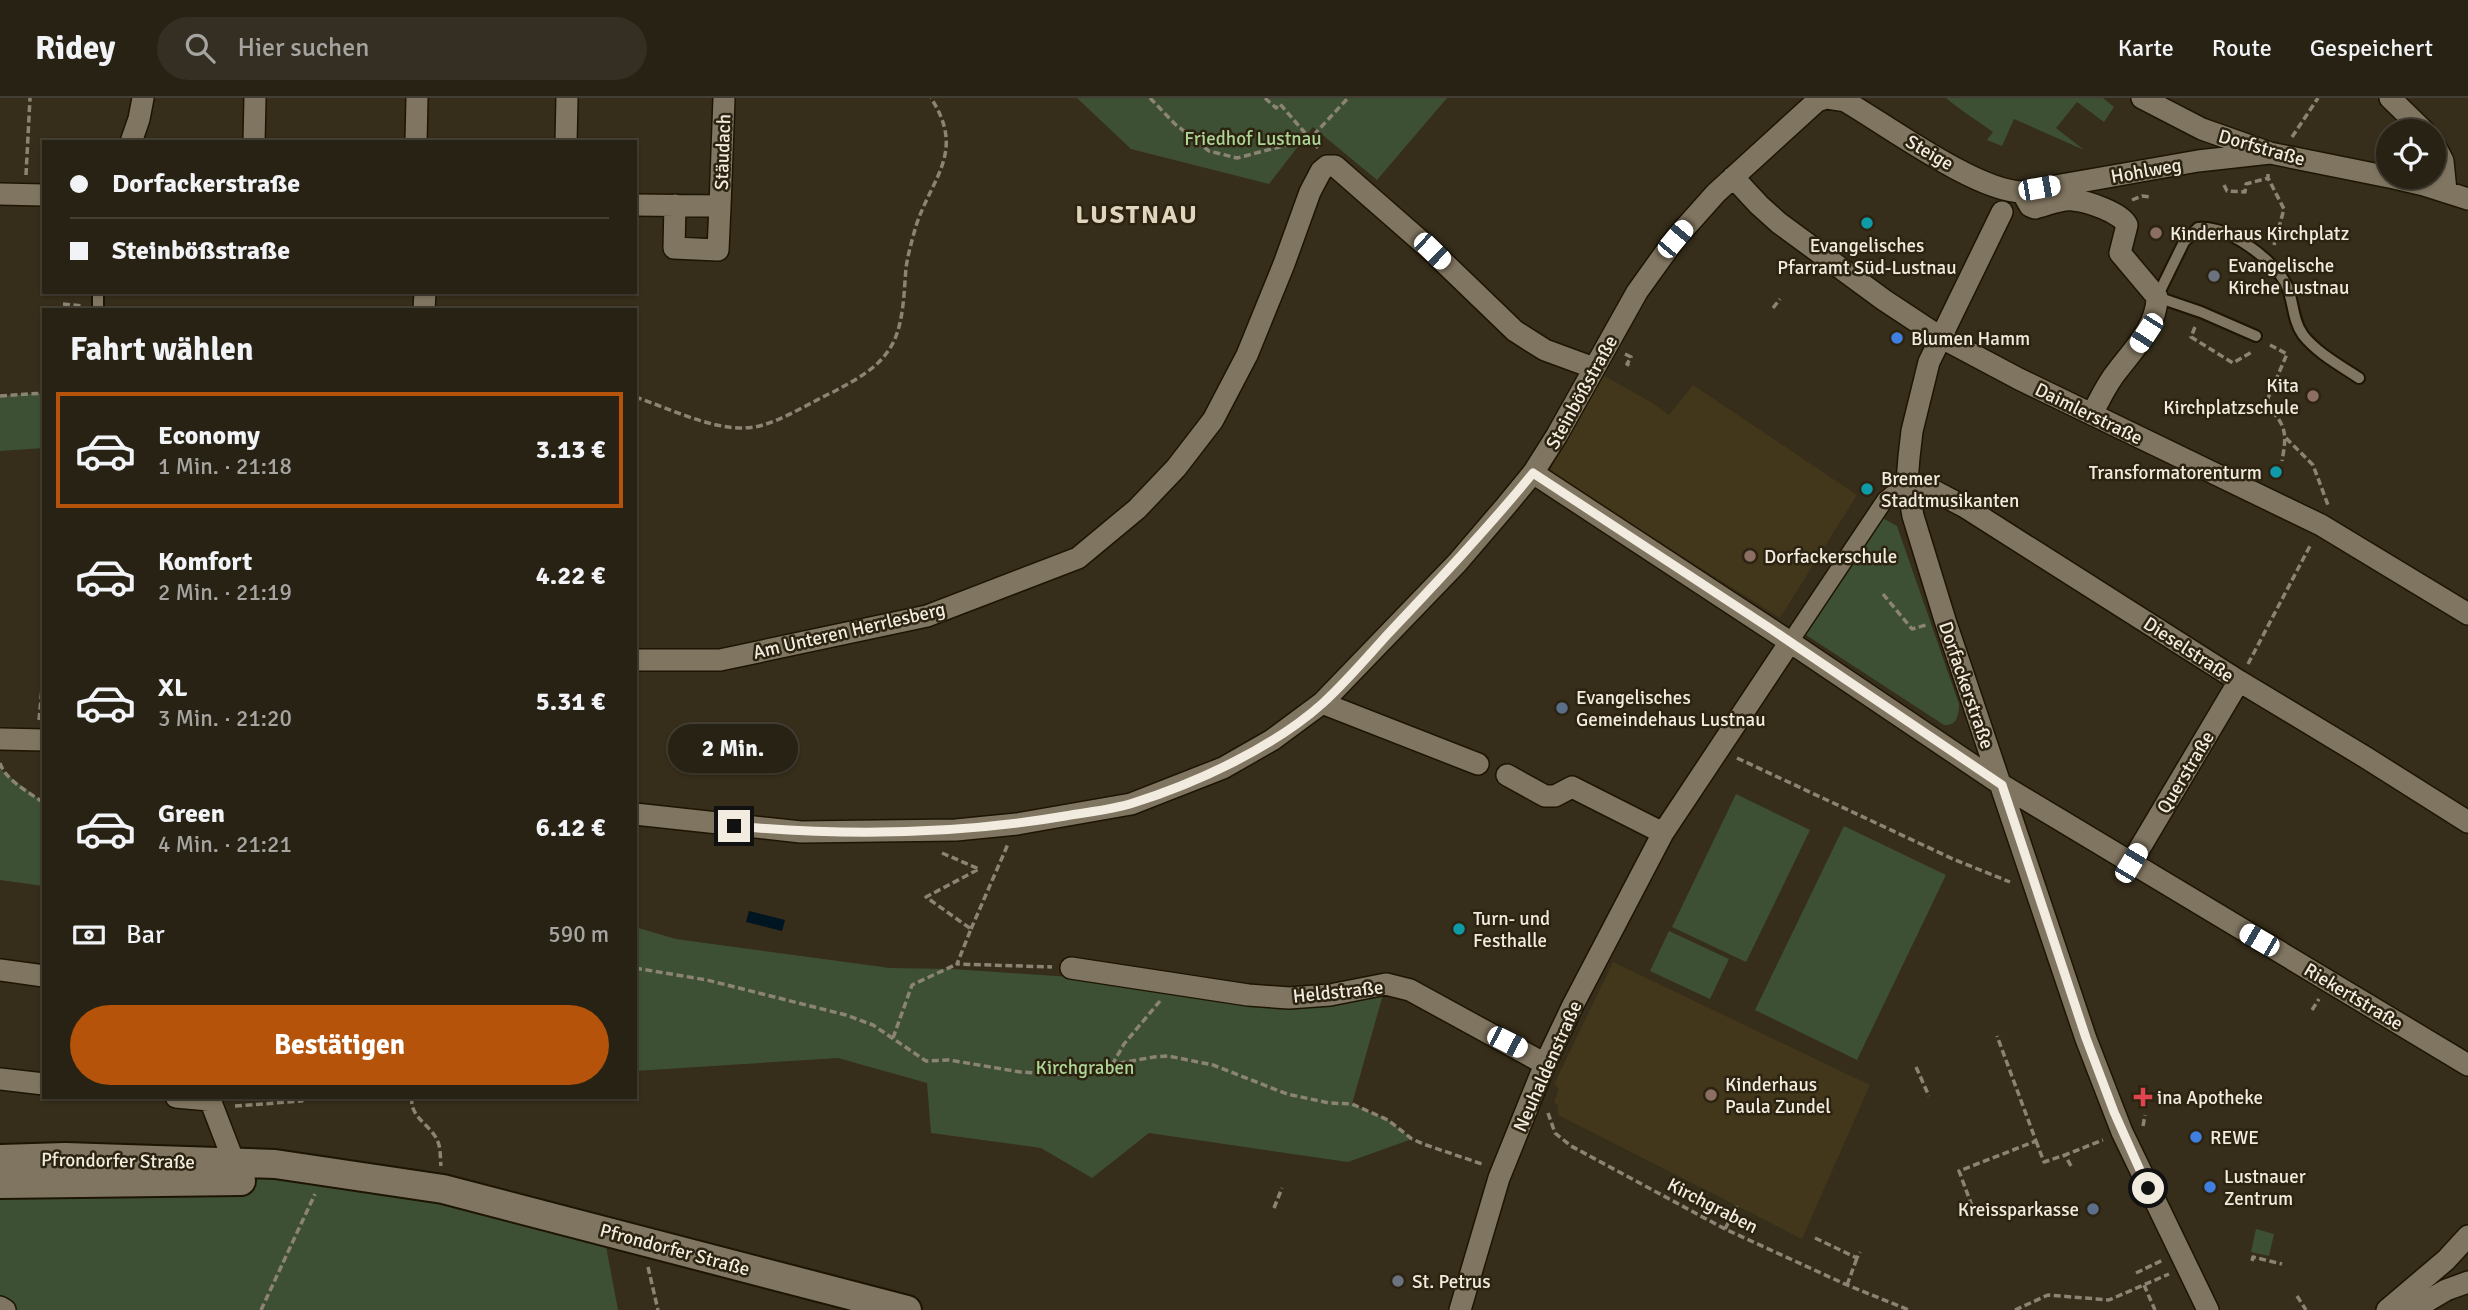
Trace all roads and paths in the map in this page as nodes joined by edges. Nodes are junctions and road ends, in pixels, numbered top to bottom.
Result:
1 (30, 98) edge
2 (143, 98) edge
3 (255, 98) edge
4 (416, 98) edge
5 (566, 98) edge
6 (724, 98) edge
7 (930, 98) edge
8 (1150, 98) edge
9 (1265, 98) edge
10 (1348, 98) edge
11 (2142, 98) edge
12 (2318, 98) edge
13 (2390, 98) edge
14 (1815, 100) edge
15 (1846, 100) edge
16 (2412, 119) edge
17 (1310, 139) junction
18 (132, 140) edge
19 (254, 140) edge
20 (416, 140) edge
21 (566, 140) edge
22 (2279, 154) junction
23 (2376, 174) edge
24 (1733, 177) junction
25 (2224, 185) dead end
26 (2438, 189) edge
27 (2446, 191) joint
28 (2022, 192) junction
29 (0, 194) edge
30 (34, 195) edge
31 (2468, 199) edge
32 (637, 205) edge
33 (675, 205) junction
34 (720, 206) junction
35 (2002, 212) dead end
36 (2269, 264) junction
37 (2157, 297) junction
38 (1780, 299) dead end
39 (1773, 308) dead end
40 (2201, 312) junction
41 (2256, 336) joint
42 (1940, 337) junction
43 (2267, 343) junction
44 (1631, 357) dead end
45 (1631, 366) dead end
46 (1594, 368) junction
47 (2359, 378) dead end
48 (42, 393) edge
49 (0, 396) edge
50 (637, 398) edge
51 (2092, 414) junction
52 (2286, 438) junction
53 (2282, 461) dead end
54 (1533, 473) junction
55 (1908, 482) junction
56 (2321, 526) junction
57 (1883, 594) dead end
58 (2468, 614) edge
59 (1945, 620) junction
60 (1790, 642) junction
61 (637, 660) edge
62 (2239, 681) junction
63 (42, 704) edge
64 (1322, 704) junction
65 (0, 739) edge
66 (40, 740) edge
67 (1718, 749) junction
68 (0, 764) edge
69 (1478, 764) dead end
70 (1507, 775) dead end
71 (2002, 785) junction
72 (42, 802) edge
73 (637, 814) edge
74 (2468, 822) edge
75 (1017, 824) junction
76 (1663, 833) junction
77 (931, 848) dead end
78 (2131, 863) junction
79 (2038, 892) junction
80 (971, 929) junction
81 (957, 964) junction
82 (637, 968) edge
83 (1071, 968) joint
84 (0, 970) edge
85 (42, 976) edge
86 (1159, 1002) dead end
87 (1997, 1037) dead end
88 (893, 1038) junction
89 (1545, 1064) junction
90 (2468, 1065) edge
91 (1112, 1066) junction
92 (1916, 1067) dead end
93 (0, 1079) edge
94 (42, 1084) edge
95 (1533, 1093) junction
96 (1929, 1096) dead end
97 (190, 1099) edge
98 (303, 1099) edge
99 (412, 1099) edge
100 (210, 1102) edge
101 (2122, 1132) junction
102 (2036, 1141) junction
103 (2065, 1155) junction
104 (0, 1159) edge
105 (2071, 1166) dead end
106 (234, 1172) junction
107 (1499, 1178) junction
108 (321, 1182) junction
109 (0, 1184) edge
110 (1282, 1188) dead end
111 (443, 1189) junction
112 (1737, 1206) dead end
113 (1972, 1206) dead end
114 (1274, 1209) dead end
115 (1725, 1229) junction
116 (2468, 1236) edge
117 (1815, 1238) dead end
118 (648, 1241) junction
119 (1860, 1252) dead end
120 (1857, 1258) junction
121 (2184, 1258) junction
122 (2252, 1261) dead end
123 (2282, 1264) dead end
124 (2136, 1273) dead end
125 (2468, 1282) edge
126 (1847, 1285) junction
127 (2144, 1285) junction
128 (2297, 1296) dead end
129 (851, 1302) edge
130 (0, 1307) edge
131 (5, 1310) edge
132 (261, 1310) edge
133 (658, 1310) edge
134 (907, 1310) edge
135 (1460, 1310) edge
136 (1909, 1310) edge
137 (2015, 1310) edge
138 (2155, 1310) edge
139 (2208, 1310) edge
140 (2306, 1310) edge
141 (2389, 1310) edge

1 - 30 path
2 - 18 street
3 - 19 street
4 - 20 street
5 - 21 street
6 - 34 street, Stäudach
7 - 50 path
8 - 17 path
9 - 17 path
10 - 17 path
11 - 22 street, Dorfstraße
12 - 22 path
13 - 16 street
14 - 15 street, Steinbößstraße
14 - 24 street, Steinbößstraße
15 - 28 street, Steige
22 - 23 street, Dorfstraße
22 - 28 street, Hohlweg
24 - 42 street, Daimlerstraße
24 - 46 street, Steinbößstraße
25 - 36 path
26 - 27 street, Dorfstraße
27 - 31 street, Dorfstraße
28 - 37 street, Steige
29 - 30 street
32 - 33 street, Stäudach
33 - 34 street, Stäudach
33 - 34 street, Stäudach
35 - 42 street, Dorfackerstraße
36 - 37 lane
36 - 47 lane
37 - 40 lane
37 - 51 street
38 - 39 path
40 - 41 lane
40 - 43 path
41 - 43 path
42 - 51 street, Daimlerstraße
42 - 55 street, Dorfackerstraße
43 - 52 path
44 - 45 path
46 - 54 street, Steinbößstraße
46 - 61 street, Am Unteren Herrlesberg
48 - 49 path
51 - 56 street, Daimlerstraße
52 - 53 path
52 - 56 path
54 - 60 street, Riekertstraße
54 - 64 street, Steinbößstraße
55 - 59 street, Dorfackerstraße
55 - 60 street, Neuhaldenstraße
55 - 62 street, Dieselstraße
56 - 58 street, Daimlerstraße
56 - 62 path
57 - 59 path
59 - 71 street, Dorfackerstraße
60 - 67 street, Neuhaldenstraße
60 - 71 street, Riekertstraße
62 - 74 street, Dieselstraße
62 - 78 street, Querstraße
63 - 66 path
64 - 69 street
64 - 75 street, Steinbößstraße
65 - 66 street
67 - 76 street, Neuhaldenstraße
67 - 79 path
68 - 72 path
70 - 76 street
71 - 78 street, Riekertstraße
71 - 79 street, Dorfackerstraße
73 - 75 street, Steinbößstraße
75 - 80 path
76 - 89 street, Neuhaldenstraße
77 - 80 path
78 - 90 street, Riekertstraße
79 - 101 street, Dorfackerstraße
80 - 81 path
81 - 83 path
81 - 88 path
82 - 88 path
83 - 89 street, Heldstraße
84 - 85 street
86 - 91 path
87 - 102 path
88 - 91 path
89 - 95 street, Neuhaldenstraße
91 - 107 path
92 - 96 path
93 - 94 street
95 - 107 street, Neuhaldenstraße
95 - 115 path, Kirchgraben
97 - 100 street
98 - 100 path
99 - 111 path
100 - 106 street
101 - 103 path
101 - 121 street, Dorfackerstraße
102 - 103 path
102 - 113 path
103 - 105 path
104 - 106 street, Pfrondorfer Straße
106 - 108 street, Pfrondorfer Straße
106 - 109 street, Pfrondorfer Straße
106 - 111 street, Pfrondorfer Straße
107 - 135 street, Neuhaldenstraße
108 - 111 street, Pfrondorfer Straße
108 - 132 path
110 - 114 path
111 - 118 street, Pfrondorfer Straße
112 - 115 path
115 - 126 path, Kirchgraben
116 - 141 street
117 - 120 path
118 - 129 street, Pfrondorfer Straße
118 - 133 path
119 - 120 path
120 - 126 path
121 - 124 path
121 - 127 path
121 - 139 street, Dorfackerstraße
122 - 123 path
125 - 141 street
126 - 136 path, Kirchgraben
127 - 137 path
127 - 138 path
128 - 140 path
129 - 134 street, Pfrondorfer Straße
130 - 131 street

